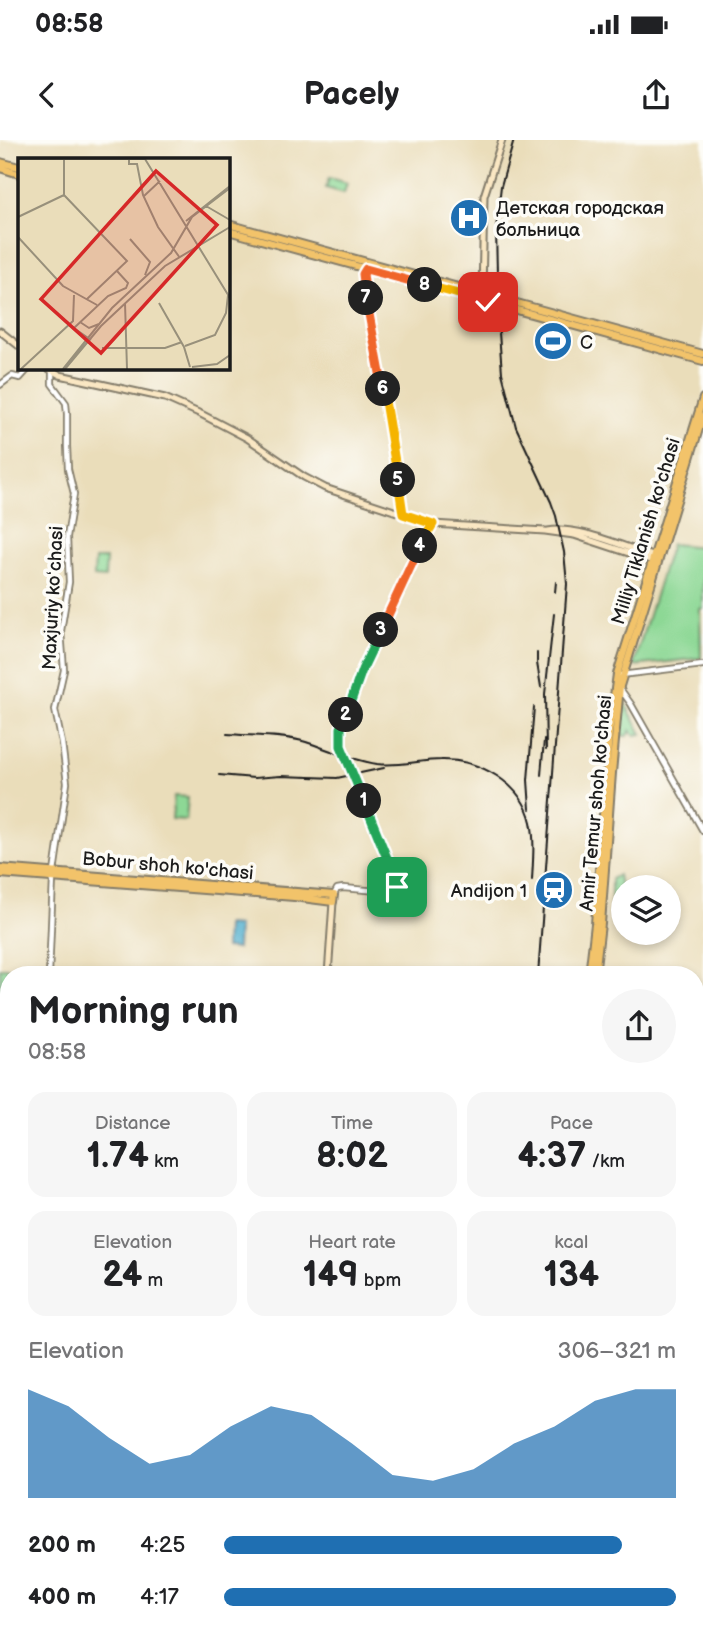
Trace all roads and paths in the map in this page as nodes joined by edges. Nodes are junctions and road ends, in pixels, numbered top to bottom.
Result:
1 (502, 140) edge
2 (0, 162) edge
3 (18, 167) edge
4 (0, 168) edge
5 (18, 174) edge
6 (229, 228) edge
7 (367, 265) junction
8 (408, 277) junction
9 (482, 294) junction
10 (0, 331) edge
11 (18, 345) edge
12 (703, 354) edge
13 (703, 361) edge
14 (28, 369) edge
15 (50, 369) edge
16 (62, 373) edge
17 (0, 385) edge
18 (703, 398) edge
19 (703, 416) edge
20 (403, 514) junction
21 (433, 524) junction
22 (654, 559) junction
23 (703, 665) edge
24 (620, 675) junction
25 (617, 688) junction
26 (703, 831) edge
27 (0, 868) edge
28 (0, 874) edge
29 (54, 875) junction
30 (395, 883) junction
31 (401, 892) dead end
32 (333, 898) junction
33 (598, 924) junction
34 (49, 966) edge
35 (329, 966) edge
36 (591, 966) edge
37 (596, 966) edge

1 - 9 main road
2 - 3 main road
4 - 5 main road
6 - 7 main road
7 - 8 main road
7 - 20 street
8 - 9 main road
8 - 13 main road
9 - 12 main road
10 - 11 main road
14 - 17 street
15 - 16 main road
15 - 29 street, Maxjuriy koʻchasi
16 - 20 main road
18 - 22 main road, Milliy Tiklanish ko'chasi
19 - 22 main road, Milliy Tiklanish ko'chasi
20 - 21 main road
21 - 22 main road
21 - 30 street
22 - 24 main road, Milliy Tiklanish ko'chasi
23 - 24 street
24 - 25 main road, Amir Temur shoh ko'chasi
25 - 26 street
25 - 33 main road, Amir Temur shoh ko'chasi
27 - 29 main road, Bobur shoh ko'chasi
28 - 29 main road, Bobur shoh ko'chasi
29 - 32 main road, Bobur shoh ko'chasi
29 - 34 street, Maxjuriy koʻchasi
30 - 31 street
30 - 32 street
32 - 35 main road
33 - 36 main road, Amir Temur shoh ko'chasi
33 - 37 main road, Amir Temur shoh ko'chasi

